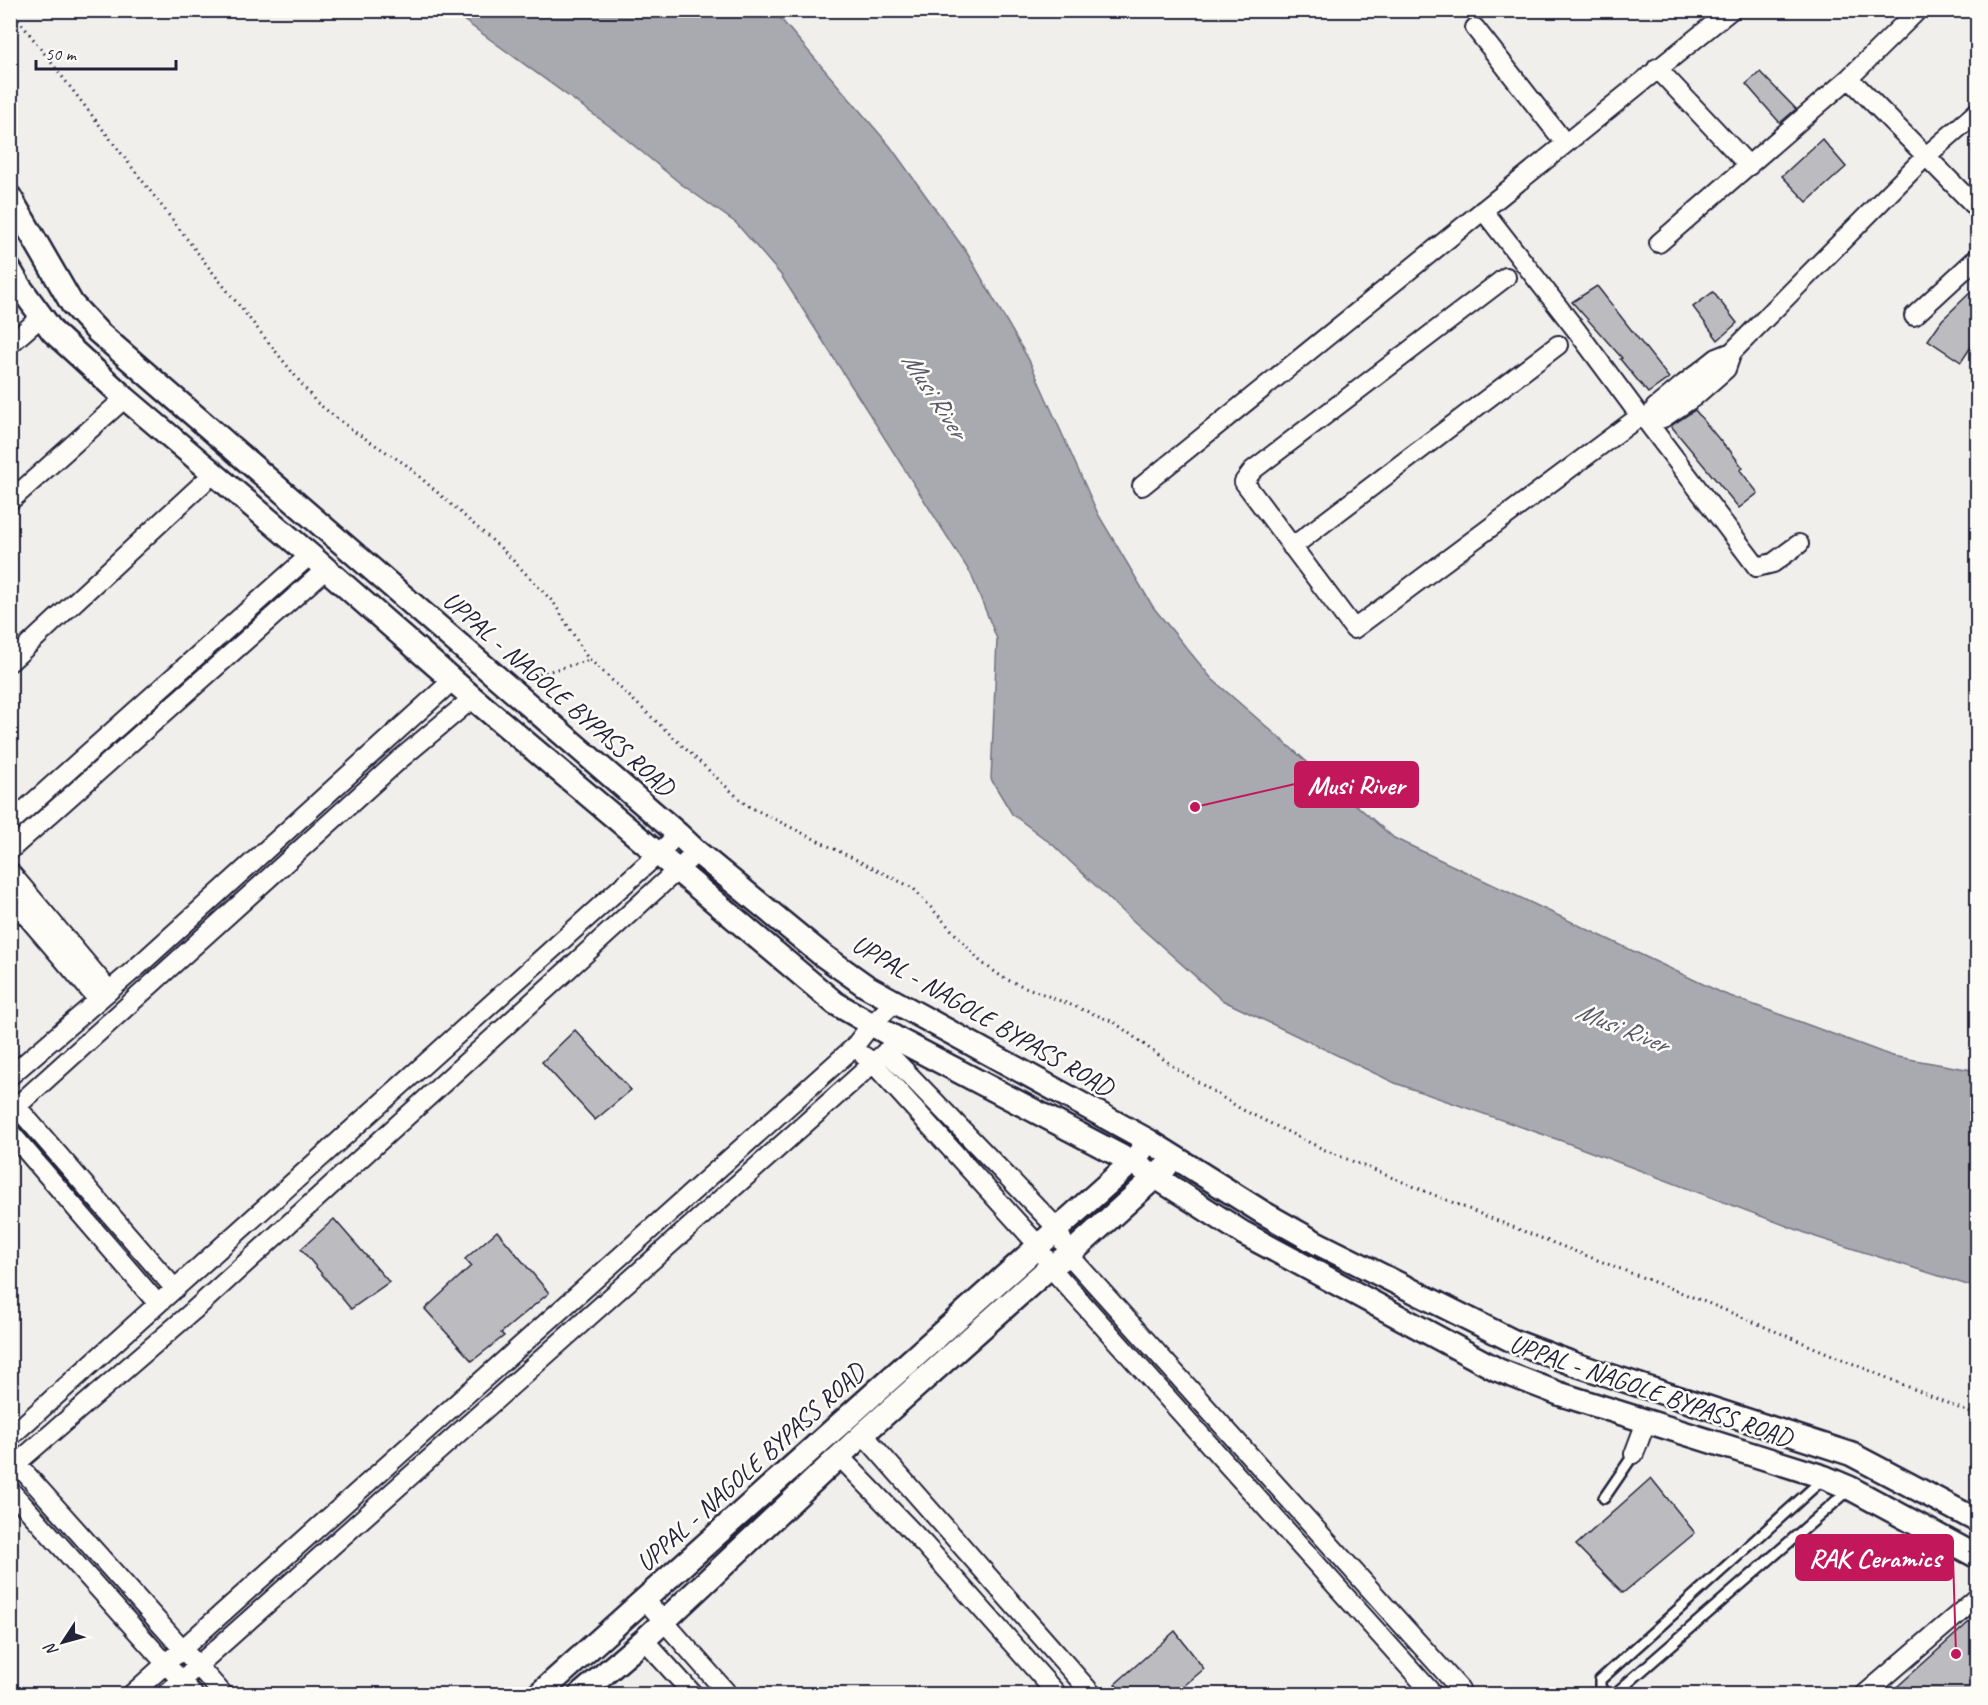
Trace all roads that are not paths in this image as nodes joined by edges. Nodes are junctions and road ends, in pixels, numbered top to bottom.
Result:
1 (1731, 10) edge
2 (1918, 10) edge
3 (1475, 28) dead end
4 (1657, 69) junction
5 (1849, 78) junction
6 (1977, 111) edge
7 (1565, 143) junction
8 (1925, 157) junction
9 (1749, 166) junction
10 (10, 197) edge
11 (1977, 209) edge
12 (1483, 210) junction
13 (1659, 243) dead end
14 (1977, 257) edge
15 (1525, 263) junction
16 (10, 270) edge
17 (1506, 277) joint
18 (1914, 316) dead end
19 (41, 317) junction
20 (1577, 331) junction
21 (10, 344) edge
22 (1558, 345) joint
23 (125, 398) junction
24 (1644, 420) junction
25 (214, 473) junction
26 (1142, 486) dead end
27 (10, 501) edge
28 (1799, 544) dead end
29 (1292, 548) junction
30 (318, 562) junction
31 (10, 662) edge
32 (453, 680) junction
33 (473, 698) junction
34 (10, 823) edge
35 (678, 834) junction
36 (10, 850) edge
37 (697, 852) junction
38 (658, 854) junction
39 (10, 872) edge
40 (678, 872) junction
41 (10, 897) edge
42 (103, 995) junction
43 (895, 1002) junction
44 (871, 1025) junction
45 (853, 1048) junction
46 (886, 1051) junction
47 (836, 1063) junction
48 (10, 1076) edge
49 (14, 1103) edge
50 (825, 1105) junction
51 (10, 1132) edge
52 (1149, 1141) junction
53 (1176, 1158) junction
54 (1132, 1162) junction
55 (1155, 1176) junction
56 (1057, 1228) junction
57 (1038, 1245) junction
58 (1059, 1261) junction
59 (175, 1289) junction
60 (158, 1304) junction
61 (1646, 1422) junction
62 (863, 1434) junction
63 (10, 1437) edge
64 (1634, 1454) joint
65 (839, 1456) junction
66 (13, 1463) edge
67 (1824, 1477) junction
68 (1850, 1488) junction
69 (10, 1490) edge
70 (1604, 1498) dead end
71 (1977, 1521) edge
72 (1977, 1557) edge
73 (1977, 1597) edge
74 (645, 1600) junction
75 (664, 1622) junction
76 (644, 1640) junction
77 (182, 1649) junction
78 (166, 1665) junction
79 (198, 1667) junction
80 (187, 1688) edge
81 (132, 1695) edge
82 (166, 1695) edge
83 (223, 1695) edge
84 (539, 1695) edge
85 (581, 1695) edge
86 (693, 1695) edge
87 (728, 1695) edge
88 (1057, 1695) edge
89 (1092, 1695) edge
90 (1433, 1695) edge
91 (1460, 1695) edge
92 (1606, 1695) edge
93 (1615, 1695) edge
94 (1865, 1695) edge

1 - 4 street
2 - 5 street
3 - 7 street
4 - 7 street
4 - 9 street
5 - 8 street
5 - 9 street
6 - 8 street
7 - 12 street
8 - 11 street
8 - 24 street
9 - 13 street
10 - 35 street, UPPAL - NAGOLE BYPASS ROAD
12 - 15 street
12 - 26 street
14 - 18 street
15 - 17 lane
15 - 20 street
16 - 19 street, UPPAL - NAGOLE BYPASS ROAD
17 - 29 street
19 - 21 street
19 - 23 street, UPPAL - NAGOLE BYPASS ROAD
20 - 22 lane
20 - 24 street
22 - 29 street
23 - 25 street, UPPAL - NAGOLE BYPASS ROAD
23 - 27 street
24 - 28 street
24 - 29 street
25 - 30 street, UPPAL - NAGOLE BYPASS ROAD
25 - 31 street
30 - 32 street, UPPAL - NAGOLE BYPASS ROAD
30 - 34 street
30 - 36 street
32 - 33 street, UPPAL - NAGOLE BYPASS ROAD
32 - 42 street
33 - 38 street, UPPAL - NAGOLE BYPASS ROAD
33 - 49 street
35 - 37 street, UPPAL - NAGOLE BYPASS ROAD
35 - 38 street
37 - 40 street
37 - 43 street, UPPAL - NAGOLE BYPASS ROAD
38 - 40 street, UPPAL - NAGOLE BYPASS ROAD
38 - 59 street
39 - 42 street
40 - 44 street, UPPAL - NAGOLE BYPASS ROAD
40 - 66 street
41 - 42 street
42 - 48 street
43 - 44 street
43 - 52 street, UPPAL - NAGOLE BYPASS ROAD
44 - 45 street
44 - 46 street, UPPAL - NAGOLE BYPASS ROAD
45 - 46 street
45 - 47 street
46 - 50 street
46 - 54 street, UPPAL - NAGOLE BYPASS ROAD
46 - 56 street
46 - 57 street
47 - 50 street
47 - 77 street
49 - 59 street
50 - 79 street
51 - 60 street
52 - 53 street, UPPAL - NAGOLE BYPASS ROAD
52 - 54 street, UPPAL - NAGOLE BYPASS ROAD
53 - 55 street, UPPAL - NAGOLE BYPASS ROAD
53 - 71 street, UPPAL - NAGOLE BYPASS ROAD
54 - 55 street, UPPAL - NAGOLE BYPASS ROAD
54 - 56 street, UPPAL - NAGOLE BYPASS ROAD
55 - 58 street, UPPAL - NAGOLE BYPASS ROAD
55 - 61 street, UPPAL - NAGOLE BYPASS ROAD
56 - 57 street, UPPAL - NAGOLE BYPASS ROAD
56 - 58 street
57 - 58 street
57 - 74 street, UPPAL - NAGOLE BYPASS ROAD
58 - 62 street, UPPAL - NAGOLE BYPASS ROAD
58 - 90 street
58 - 91 street
59 - 60 street
60 - 63 street
61 - 64 street
61 - 67 street, UPPAL - NAGOLE BYPASS ROAD
62 - 65 street, UPPAL - NAGOLE BYPASS ROAD
62 - 89 street
64 - 70 lane
65 - 75 street, UPPAL - NAGOLE BYPASS ROAD
65 - 88 street
66 - 77 street
67 - 68 street, UPPAL - NAGOLE BYPASS ROAD
67 - 92 lane
68 - 72 street, UPPAL - NAGOLE BYPASS ROAD
68 - 93 lane
69 - 78 street
73 - 94 street
74 - 75 street
74 - 84 street, UPPAL - NAGOLE BYPASS ROAD
75 - 76 street, UPPAL - NAGOLE BYPASS ROAD
75 - 87 street
76 - 85 street, UPPAL - NAGOLE BYPASS ROAD
76 - 86 street
77 - 78 street
77 - 79 street
78 - 80 street
78 - 81 street
79 - 80 street
79 - 83 street
80 - 82 street

